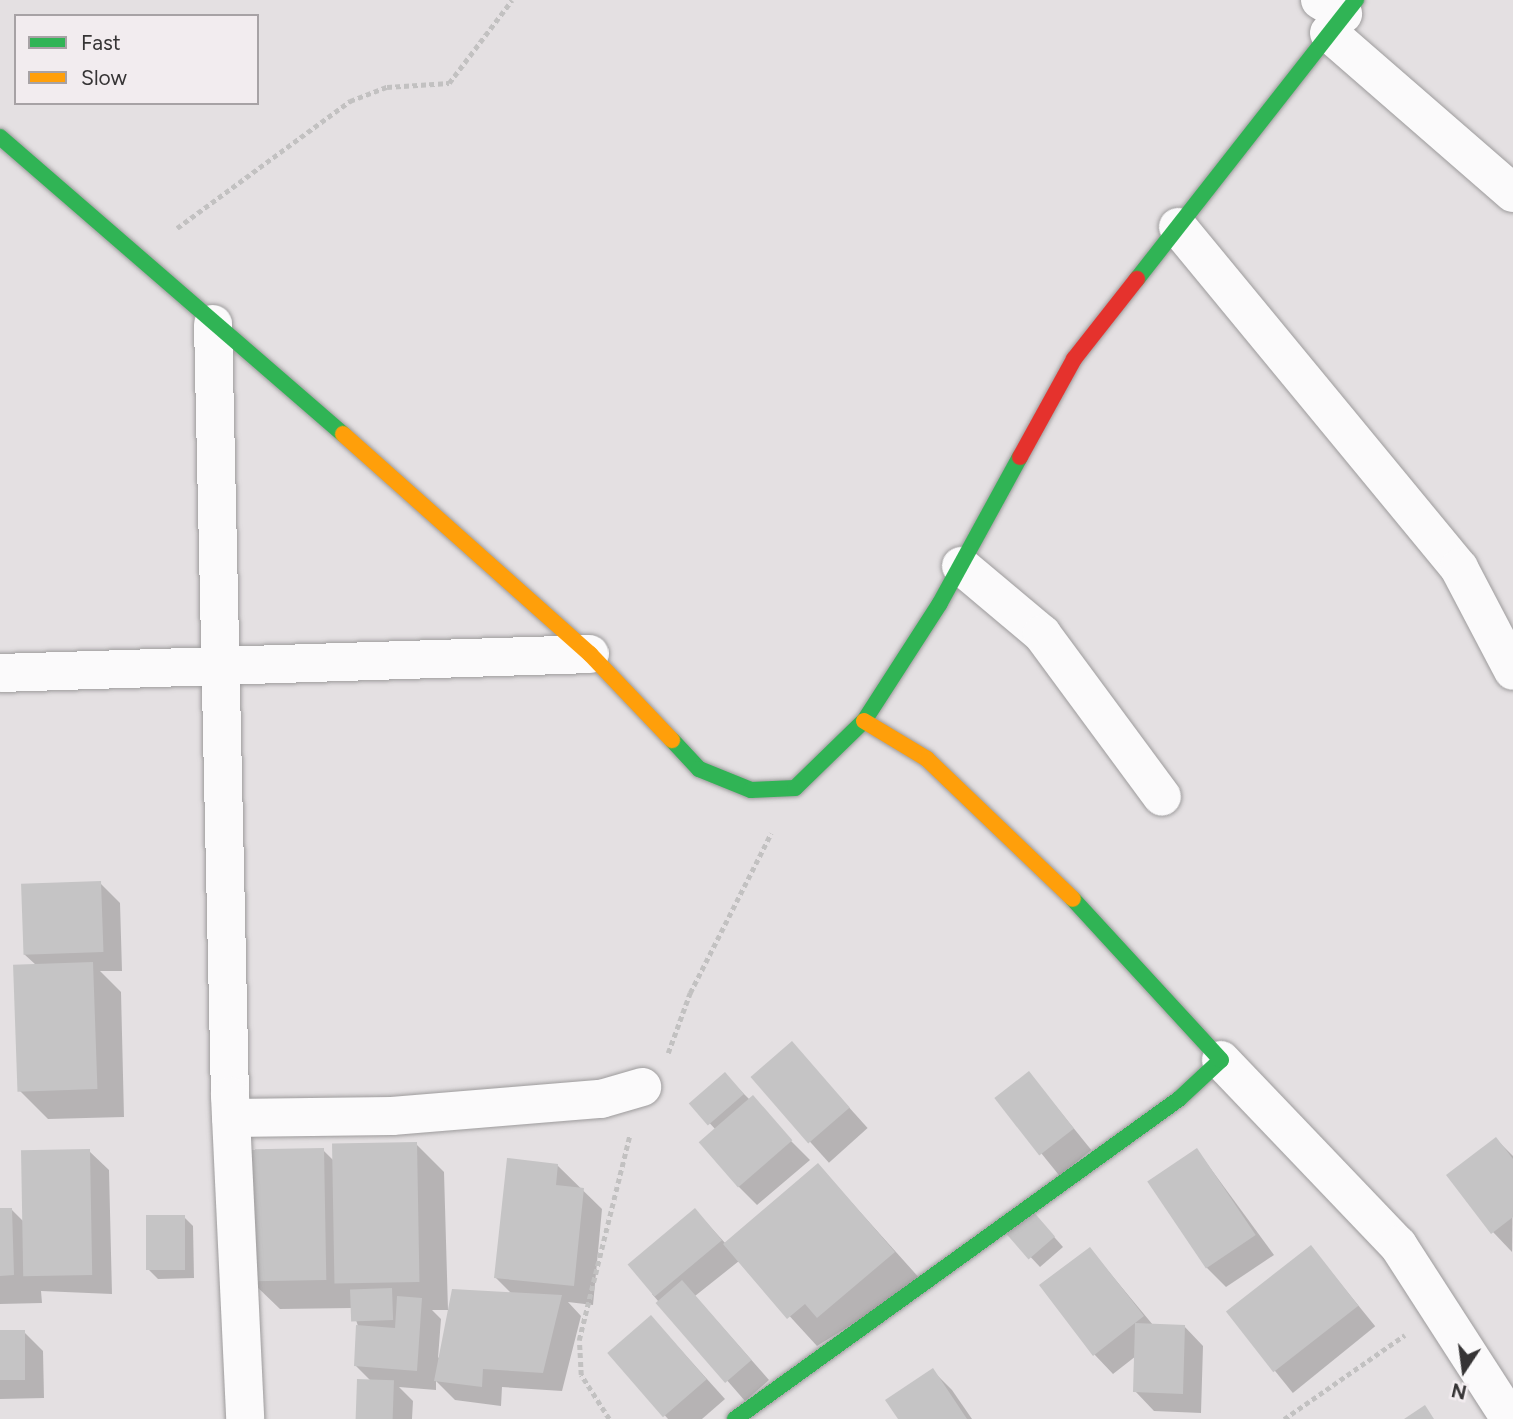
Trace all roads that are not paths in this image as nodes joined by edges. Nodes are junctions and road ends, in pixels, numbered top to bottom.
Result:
1 (1337, 12) edge
2 (0, 138) edge
3 (1513, 193) edge
4 (1178, 227) junction
5 (213, 324) junction
6 (961, 566) junction
7 (1495, 609) edge
8 (590, 654) junction
9 (220, 668) junction
10 (1513, 671) edge
11 (0, 673) edge
12 (864, 721) junction
13 (1162, 797) dead end
14 (1221, 1060) junction
15 (642, 1087) road end
16 (231, 1118) junction
17 (246, 1419) edge
18 (735, 1419) edge
19 (1510, 1419) edge

1 - 3 street
1 - 4 street
2 - 5 street
4 - 6 street
4 - 7 street
5 - 8 street
5 - 9 street
6 - 12 street
6 - 13 street
7 - 10 street
8 - 9 street
8 - 12 street
9 - 11 street
9 - 16 street
12 - 14 street
14 - 18 street
14 - 19 street
15 - 16 street
16 - 17 street

